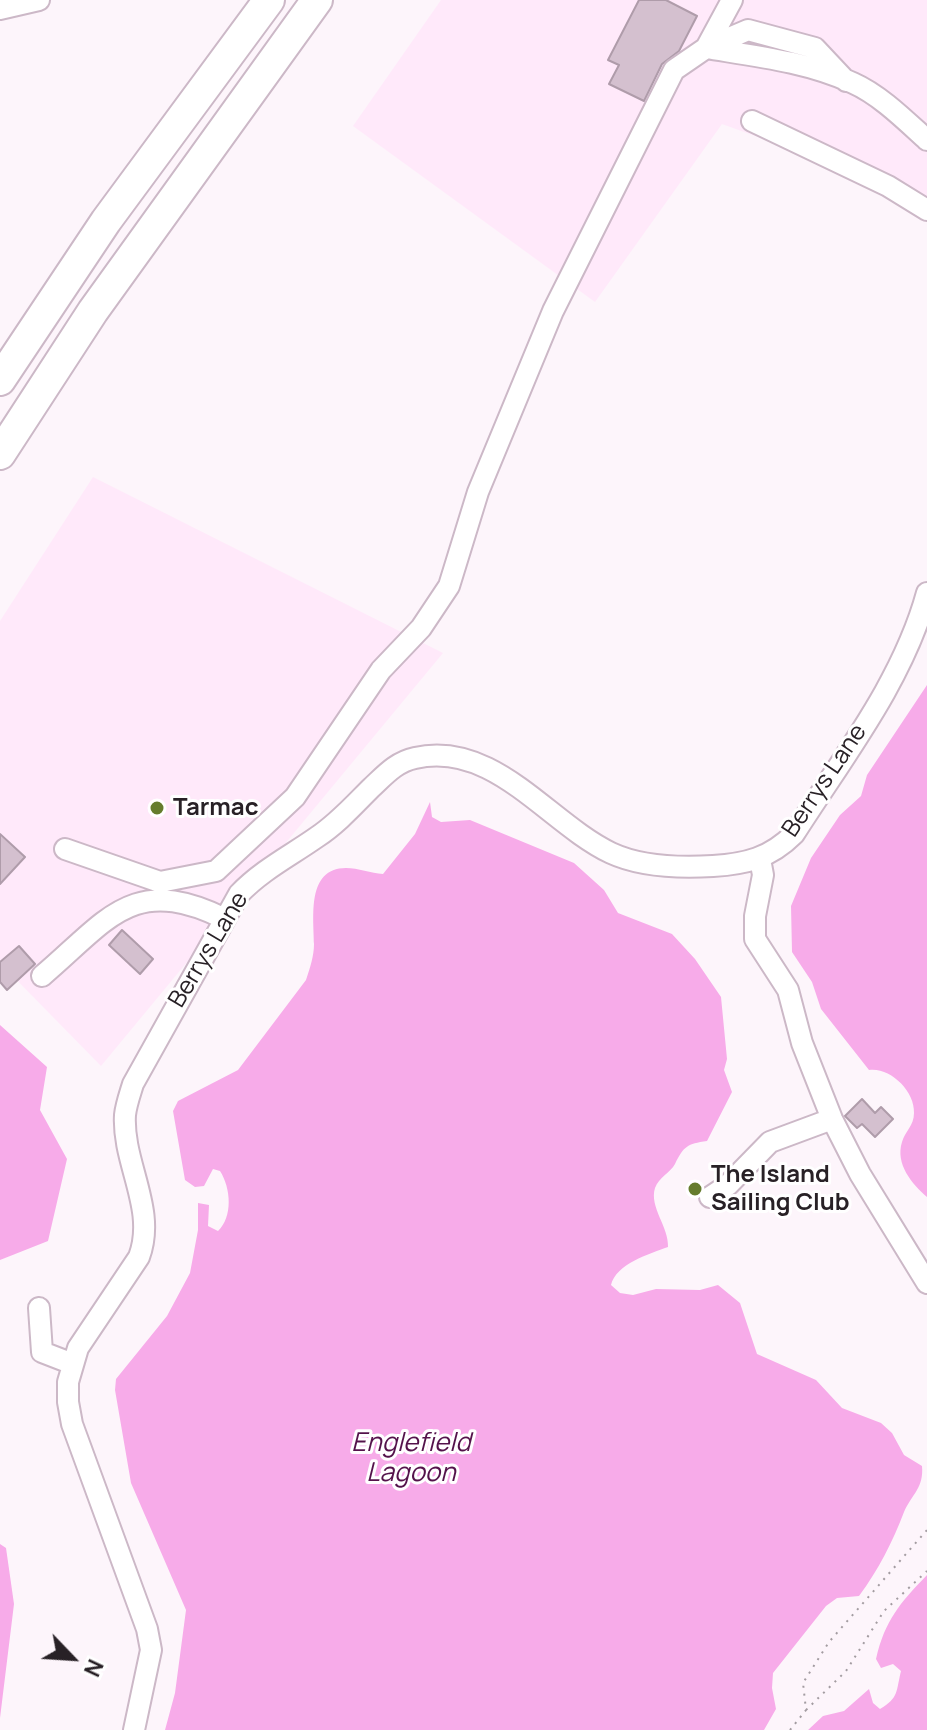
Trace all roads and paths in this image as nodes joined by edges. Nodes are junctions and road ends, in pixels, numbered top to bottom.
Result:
1 (39, 0) edge
2 (269, 0) edge
3 (317, 0) edge
4 (732, 0) edge
5 (0, 9) edge
6 (706, 48) junction
7 (752, 121) dead end
8 (927, 140) edge
9 (927, 210) edge
10 (0, 380) edge
11 (0, 454) edge
12 (927, 593) edge
13 (65, 849) dead end
14 (760, 859) junction
15 (223, 918) junction
16 (42, 976) dead end
17 (832, 1119) junction
18 (710, 1197) dead end
19 (927, 1283) edge
20 (39, 1308) dead end
21 (73, 1364) junction
22 (927, 1530) edge
23 (927, 1571) edge
24 (806, 1710) junction
25 (134, 1730) edge
26 (790, 1730) edge

1 - 5 street
2 - 10 highway
3 - 11 highway
4 - 6 street
6 - 8 street
6 - 13 street
7 - 9 street
12 - 14 street, Berrys Lane
14 - 15 street, Berrys Lane
14 - 17 street
15 - 16 street
15 - 21 street, Berrys Lane
17 - 18 street
17 - 19 street
20 - 21 street
21 - 25 street, Berrys Lane
22 - 24 path
23 - 24 path
24 - 26 path

